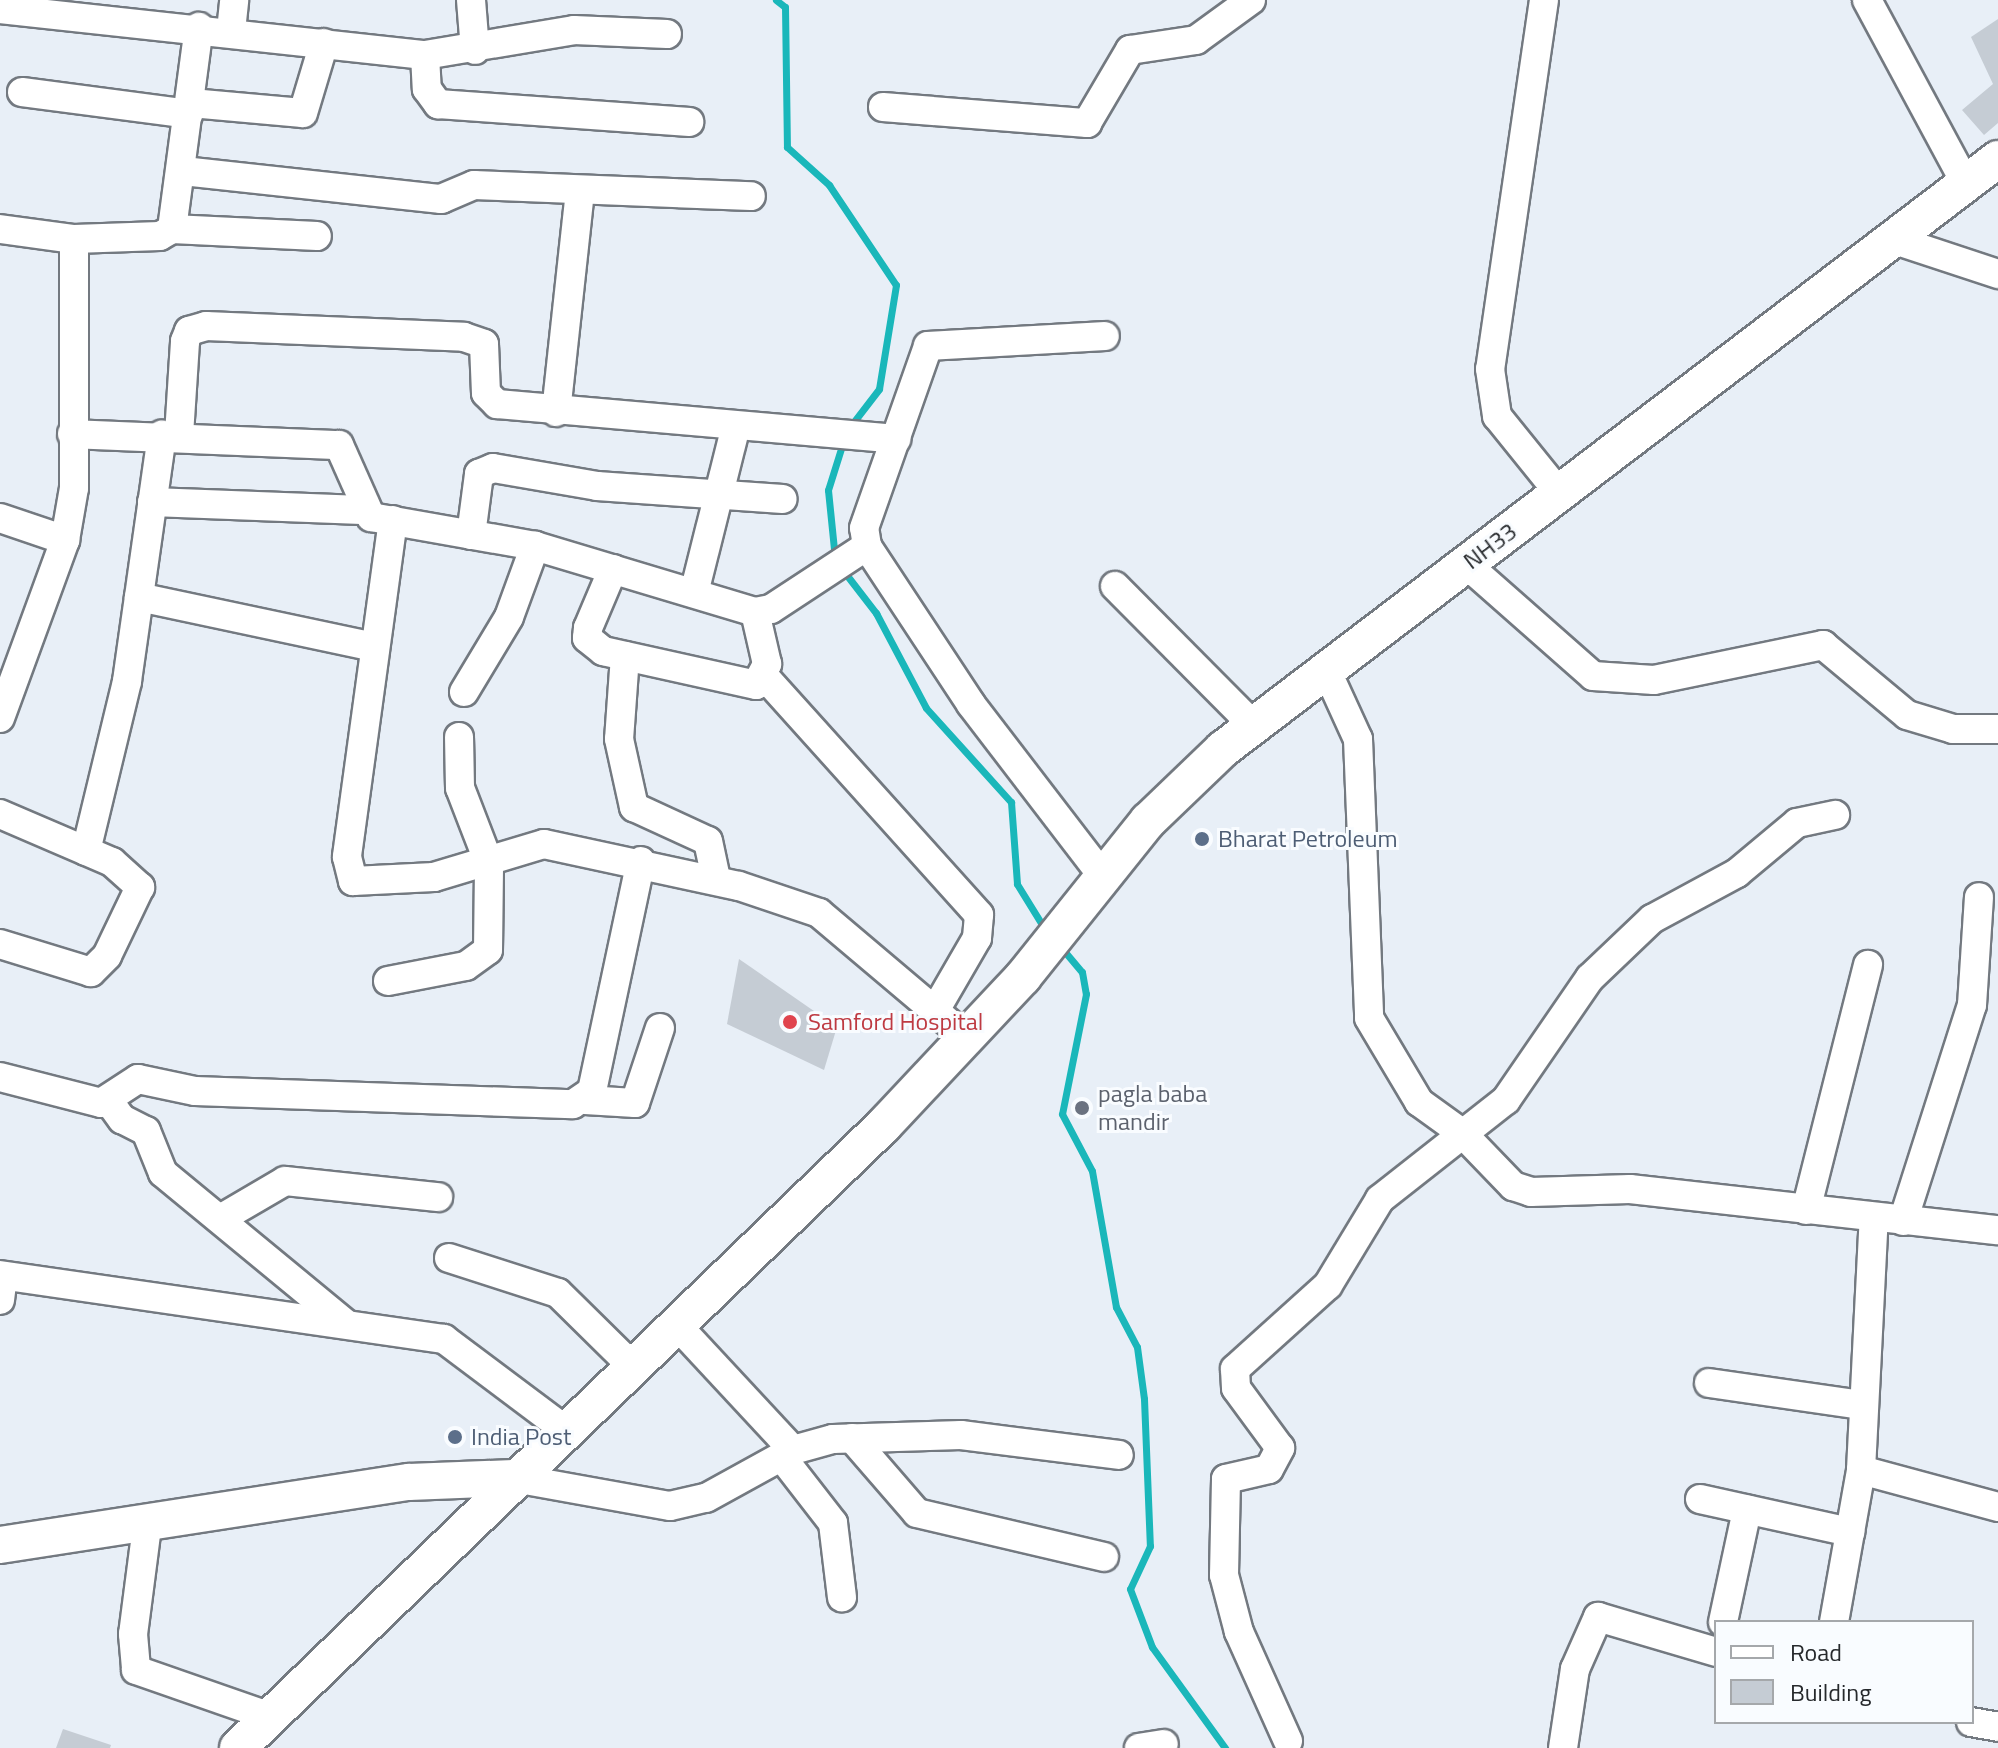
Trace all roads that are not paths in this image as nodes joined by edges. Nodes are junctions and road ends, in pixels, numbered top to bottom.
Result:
1 (234, 0) edge
2 (471, 0) edge
3 (1544, 0) edge
4 (1867, 0) edge
5 (1246, 2) edge
6 (0, 9) edge
7 (199, 27) junction
8 (231, 31) junction
9 (667, 34) dead end
10 (324, 43) junction
11 (475, 50) junction
12 (425, 55) junction
13 (22, 92) dead end
14 (883, 107) dead end
15 (190, 108) junction
16 (689, 122) dead end
17 (1998, 159) edge
18 (183, 171) junction
19 (1966, 184) junction
20 (580, 190) junction
21 (751, 196) dead end
22 (0, 229) edge
23 (172, 229) junction
24 (317, 236) dead end
25 (74, 239) junction
26 (1892, 239) junction
27 (1998, 274) edge
28 (1105, 336) dead end
29 (556, 412) junction
30 (736, 426) junction
31 (72, 434) junction
32 (170, 435) junction
33 (896, 439) junction
34 (719, 494) junction
35 (1560, 494) junction
36 (783, 499) dead end
37 (152, 502) junction
38 (362, 510) junction
39 (0, 518) edge
40 (393, 520) junction
41 (471, 535) junction
42 (65, 540) junction
43 (535, 546) junction
44 (860, 550) junction
45 (1466, 564) junction
46 (613, 569) junction
47 (1115, 586) dead end
48 (694, 593) junction
49 (139, 597) junction
50 (755, 612) junction
51 (375, 647) junction
52 (625, 656) junction
53 (1325, 667) junction
54 (8, 676) edge
55 (765, 677) junction
56 (464, 692) dead end
57 (0, 718) edge
58 (1252, 724) junction
59 (1998, 729) edge
60 (459, 737) dead end
61 (0, 814) edge
62 (1835, 815) dead end
63 (86, 851) junction
64 (641, 861) junction
65 (489, 863) junction
66 (1102, 875) junction
67 (716, 880) junction
68 (1979, 897) dead end
69 (0, 944) edge
70 (1868, 965) dead end
71 (388, 981) dead end
72 (937, 1007) junction
73 (660, 1028) dead end
74 (968, 1039) junction
75 (0, 1077) edge
76 (108, 1100) junction
77 (585, 1100) junction
78 (1462, 1133) junction
79 (438, 1197) dead end
80 (1806, 1210) junction
81 (1874, 1217) junction
82 (220, 1219) junction
83 (1903, 1221) junction
84 (1998, 1230) edge
85 (449, 1258) dead end
86 (1, 1284) edge
87 (675, 1323) junction
88 (346, 1324) junction
89 (631, 1365) junction
90 (1709, 1383) dead end
91 (1862, 1405) junction
92 (565, 1430) junction
93 (852, 1438) junction
94 (787, 1453) junction
95 (1119, 1455) dead end
96 (1861, 1470) junction
97 (514, 1478) junction
98 (1700, 1499) dead end
99 (1998, 1507) edge
100 (1747, 1510) junction
101 (148, 1519) junction
102 (1850, 1532) junction
103 (1, 1550) edge
104 (1104, 1557) dead end
105 (842, 1597) dead end
106 (1723, 1620) edge
107 (1834, 1620) edge
108 (1714, 1651) edge
109 (271, 1717) junction
110 (1974, 1723) edge
111 (1998, 1727) edge
112 (1288, 1741) dead end
113 (238, 1748) edge
114 (1563, 1748) edge

1 - 8 street
2 - 11 street
3 - 35 street
4 - 19 street
5 - 14 street
6 - 7 street
7 - 8 street
7 - 15 street
8 - 10 street
9 - 11 street
10 - 12 street
10 - 15 street
11 - 12 street
12 - 16 street
13 - 15 street
15 - 18 street
17 - 19 main road, NH33
18 - 20 street
18 - 23 street
19 - 26 main road, NH33
20 - 21 street
20 - 29 street
22 - 25 street
23 - 24 street
23 - 25 street
25 - 31 street
26 - 27 street
26 - 35 main road, NH33
28 - 33 street
29 - 30 street
29 - 32 street
30 - 33 street
30 - 34 street
31 - 32 street
31 - 42 street
32 - 37 street
32 - 38 street
33 - 44 street
34 - 36 street
34 - 41 street
34 - 48 street
35 - 45 main road, NH33
37 - 38 street
37 - 49 street
38 - 40 street
39 - 42 street
40 - 41 street
40 - 51 street
41 - 43 street
42 - 54 street
43 - 46 street
43 - 56 street
44 - 50 street
44 - 66 street
45 - 53 main road, NH33
45 - 59 street
46 - 48 street
46 - 52 street
47 - 58 street
48 - 50 street
49 - 51 street
49 - 63 street
50 - 55 street
51 - 65 street
52 - 55 street
52 - 67 street
53 - 58 main road, NH33
53 - 78 street
54 - 57 street
55 - 72 street
58 - 66 main road, NH33
60 - 65 street
61 - 63 street
62 - 78 street
63 - 69 street
64 - 65 street
64 - 67 street
64 - 77 street
65 - 71 street
66 - 74 main road, NH33
67 - 72 street
68 - 83 street
70 - 80 street
72 - 74 street
73 - 77 street
74 - 87 main road, NH33
75 - 76 street
76 - 77 street
76 - 82 street
78 - 80 street
78 - 112 street
79 - 82 street
80 - 81 street
81 - 83 street
81 - 91 street
82 - 88 street
83 - 84 street
85 - 89 street
86 - 88 street
87 - 89 main road, NH33
87 - 94 street
88 - 92 street
89 - 92 main road, NH33
90 - 91 street
91 - 96 street
92 - 97 main road, NH33
93 - 94 street
93 - 95 street
93 - 104 street
94 - 97 street
94 - 105 street
96 - 99 street
96 - 102 street
97 - 101 main road
97 - 109 main road, NH33
98 - 100 street
100 - 102 street
100 - 106 street
101 - 103 main road
101 - 109 street
102 - 107 street
108 - 114 street
109 - 113 main road, NH33
110 - 111 street

